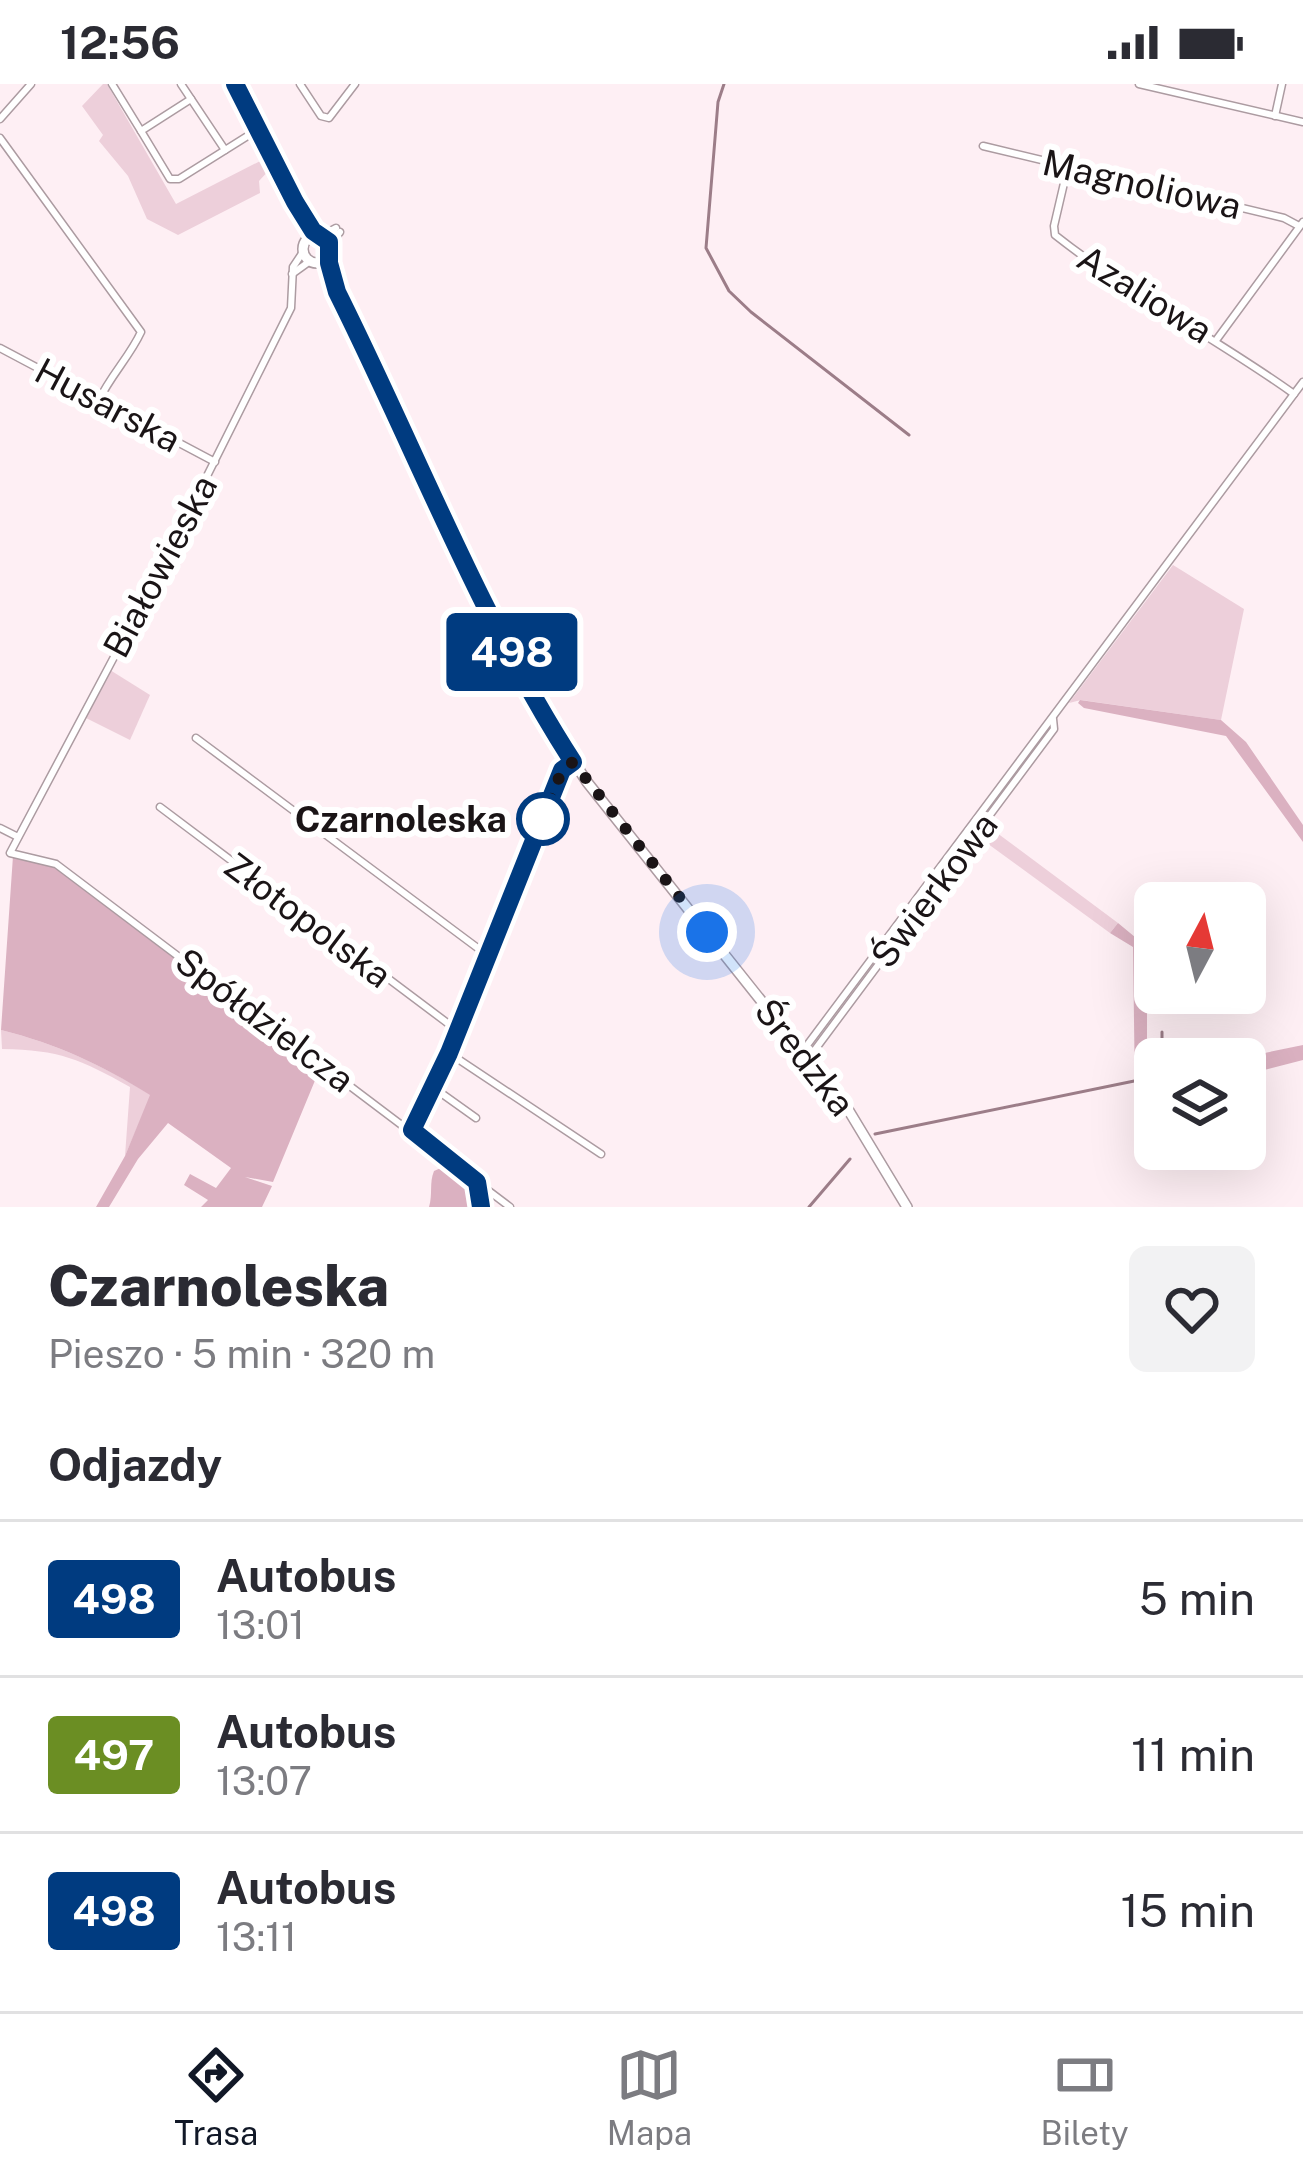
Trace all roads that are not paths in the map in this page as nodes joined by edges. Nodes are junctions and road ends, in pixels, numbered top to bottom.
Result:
1 (31, 84) edge
2 (112, 84) edge
3 (181, 84) edge
4 (236, 84) edge
5 (300, 84) edge
6 (355, 84) edge
7 (1139, 84) edge
8 (1282, 84) edge
9 (191, 99) junction
10 (1275, 116) junction
11 (0, 119) edge
12 (1303, 122) edge
13 (260, 128) junction
14 (141, 131) junction
15 (0, 138) edge
16 (983, 146) dead end
17 (224, 150) junction
18 (1068, 166) junction
19 (1301, 224) edge
20 (338, 230) dead end
21 (319, 238) junction
22 (328, 256) junction
23 (310, 259) junction
24 (337, 292) junction
25 (1217, 339) junction
26 (0, 348) edge
27 (1303, 382) edge
28 (1294, 394) junction
29 (99, 400) junction
30 (215, 462) junction
31 (196, 738) dead end
32 (573, 762) junction
33 (160, 807) dead end
34 (0, 828) edge
35 (18, 837) junction
36 (10, 853) joint
37 (488, 956) junction
38 (458, 1031) junction
39 (449, 1053) junction
40 (805, 1056) junction
41 (434, 1088) junction
42 (476, 1118) dead end
43 (412, 1130) junction
44 (601, 1154) dead end
45 (510, 1207) edge
46 (907, 1207) edge

1 - 11 street
2 - 14 street
3 - 9 street
4 - 13 street
5 - 6 street
7 - 10 street
8 - 10 street
9 - 14 street
9 - 17 street
10 - 12 street
13 - 17 street
13 - 21 street
14 - 17 street
15 - 29 street
16 - 18 street, Magnoliowa
18 - 19 street, Magnoliowa
18 - 25 street, Azaliowa
19 - 25 street
20 - 21 street
21 - 22 street
21 - 23 street
22 - 23 street
22 - 24 street, Średzka
23 - 24 street, Średzka
23 - 30 street, Białowieska
24 - 32 street, Średzka
25 - 28 street, Azaliowa
26 - 29 street, Husarska
27 - 28 street, Świerkowa
28 - 40 street, Świerkowa
29 - 30 street, Husarska
30 - 35 street, Białowieska
31 - 37 street
32 - 37 street
32 - 40 street, Średzka
33 - 38 street, Złotopolska
34 - 35 street
35 - 36 street, Białowieska
36 - 43 street, Spółdzielcza
37 - 38 street
38 - 39 street
39 - 41 street
39 - 44 street
40 - 46 street, Średzka
41 - 42 street
41 - 43 street
43 - 45 street, Spółdzielcza

